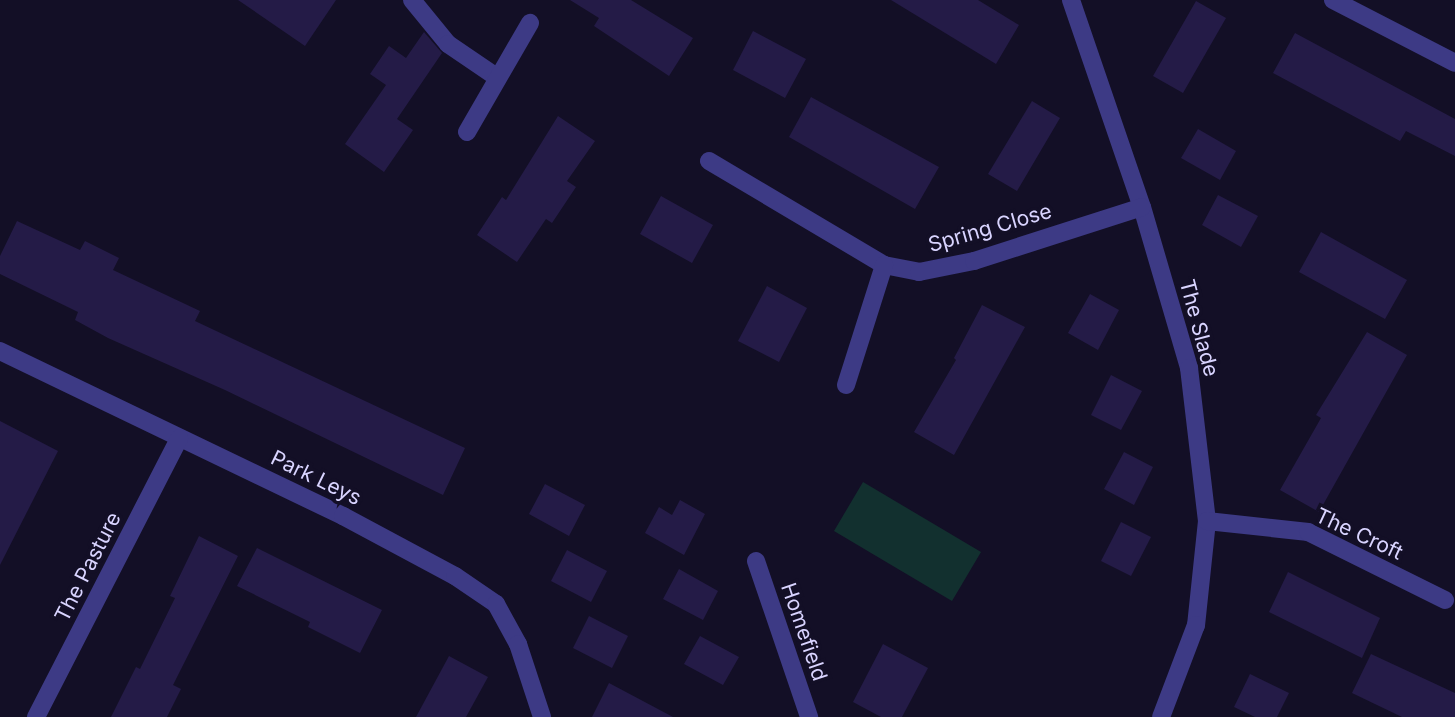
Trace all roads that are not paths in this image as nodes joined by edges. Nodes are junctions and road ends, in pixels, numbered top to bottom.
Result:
1 (412, 0) edge
2 (1071, 0) edge
3 (1333, 0) edge
4 (530, 23) dead end
5 (1455, 63) edge
6 (498, 78) junction
7 (467, 132) dead end
8 (709, 161) dead end
9 (1142, 207) junction
10 (884, 265) junction
11 (0, 351) edge
12 (846, 385) dead end
13 (179, 439) junction
14 (1207, 521) junction
15 (756, 561) dead end
16 (1445, 600) dead end
17 (36, 717) edge
18 (542, 717) edge
19 (809, 717) edge
20 (1161, 717) edge

1 - 6 street
2 - 9 street, The Slade
3 - 5 street
4 - 6 street
6 - 7 street
8 - 10 street, Spring Close
9 - 10 street, Spring Close
9 - 14 street, The Slade
10 - 12 street
11 - 13 street, Park Leys
13 - 17 street, The Pasture
13 - 18 street, Park Leys
14 - 16 street, The Croft
14 - 20 street, The Slade
15 - 19 street, Homefield

